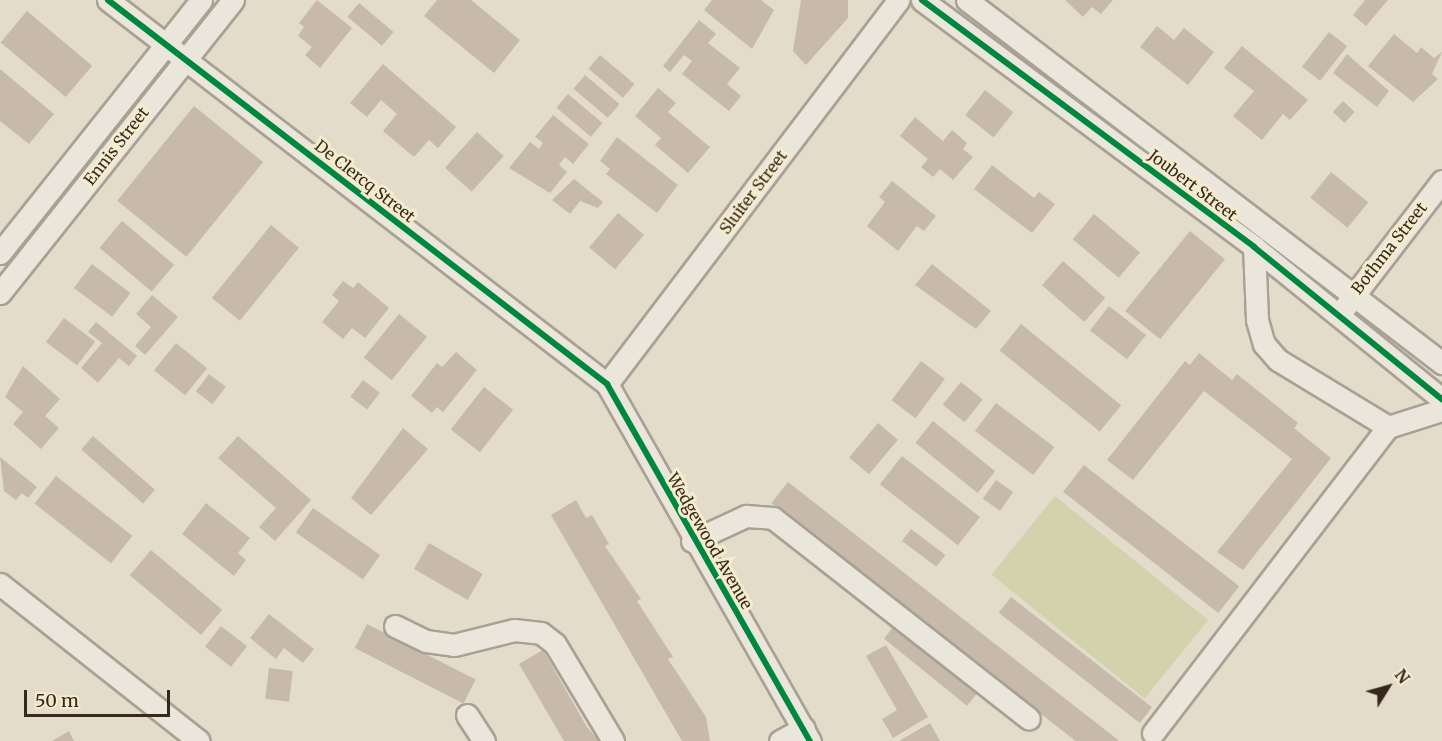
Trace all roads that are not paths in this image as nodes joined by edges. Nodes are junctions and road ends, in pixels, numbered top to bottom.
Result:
1 (108, 0) edge
2 (201, 0) edge
3 (233, 0) edge
4 (899, 0) edge
5 (922, 0) edge
6 (967, 0) edge
7 (165, 45) junction
8 (185, 60) junction
9 (1442, 181) edge
10 (1254, 247) junction
11 (0, 253) edge
12 (0, 293) edge
13 (1352, 296) junction
14 (1338, 317) junction
15 (1442, 363) edge
16 (607, 384) junction
17 (1442, 399) edge
18 (1442, 410) edge
19 (1388, 427) junction
20 (693, 541) junction
21 (0, 584) edge
22 (395, 626) dead end
23 (467, 715) dead end
24 (1029, 719) dead end
25 (1153, 732) dead end
26 (807, 735) edge
27 (199, 741) edge
28 (484, 741) edge
29 (613, 741) edge
30 (780, 741) edge

1 - 7 street, De Clercq Street
2 - 7 street, Ennis Street
3 - 8 street, Ennis Street
4 - 16 street, Sluiter Street
5 - 10 street, Joubert Street
6 - 13 street, Joubert Street
7 - 8 street, De Clercq Street
7 - 11 street, Ennis Street
8 - 12 street, Ennis Street
8 - 16 street, De Clercq Street
9 - 13 street, Bothma Street
10 - 14 street, Joubert Street
10 - 19 street
13 - 14 street, Bothma Street
13 - 15 street, Joubert Street
14 - 17 street, Joubert Street
16 - 20 street, Wedgewood Avenue
18 - 19 street
19 - 25 street
20 - 24 street
20 - 26 street, Wedgewood Avenue
21 - 27 street
22 - 29 street
23 - 28 street
26 - 30 street

